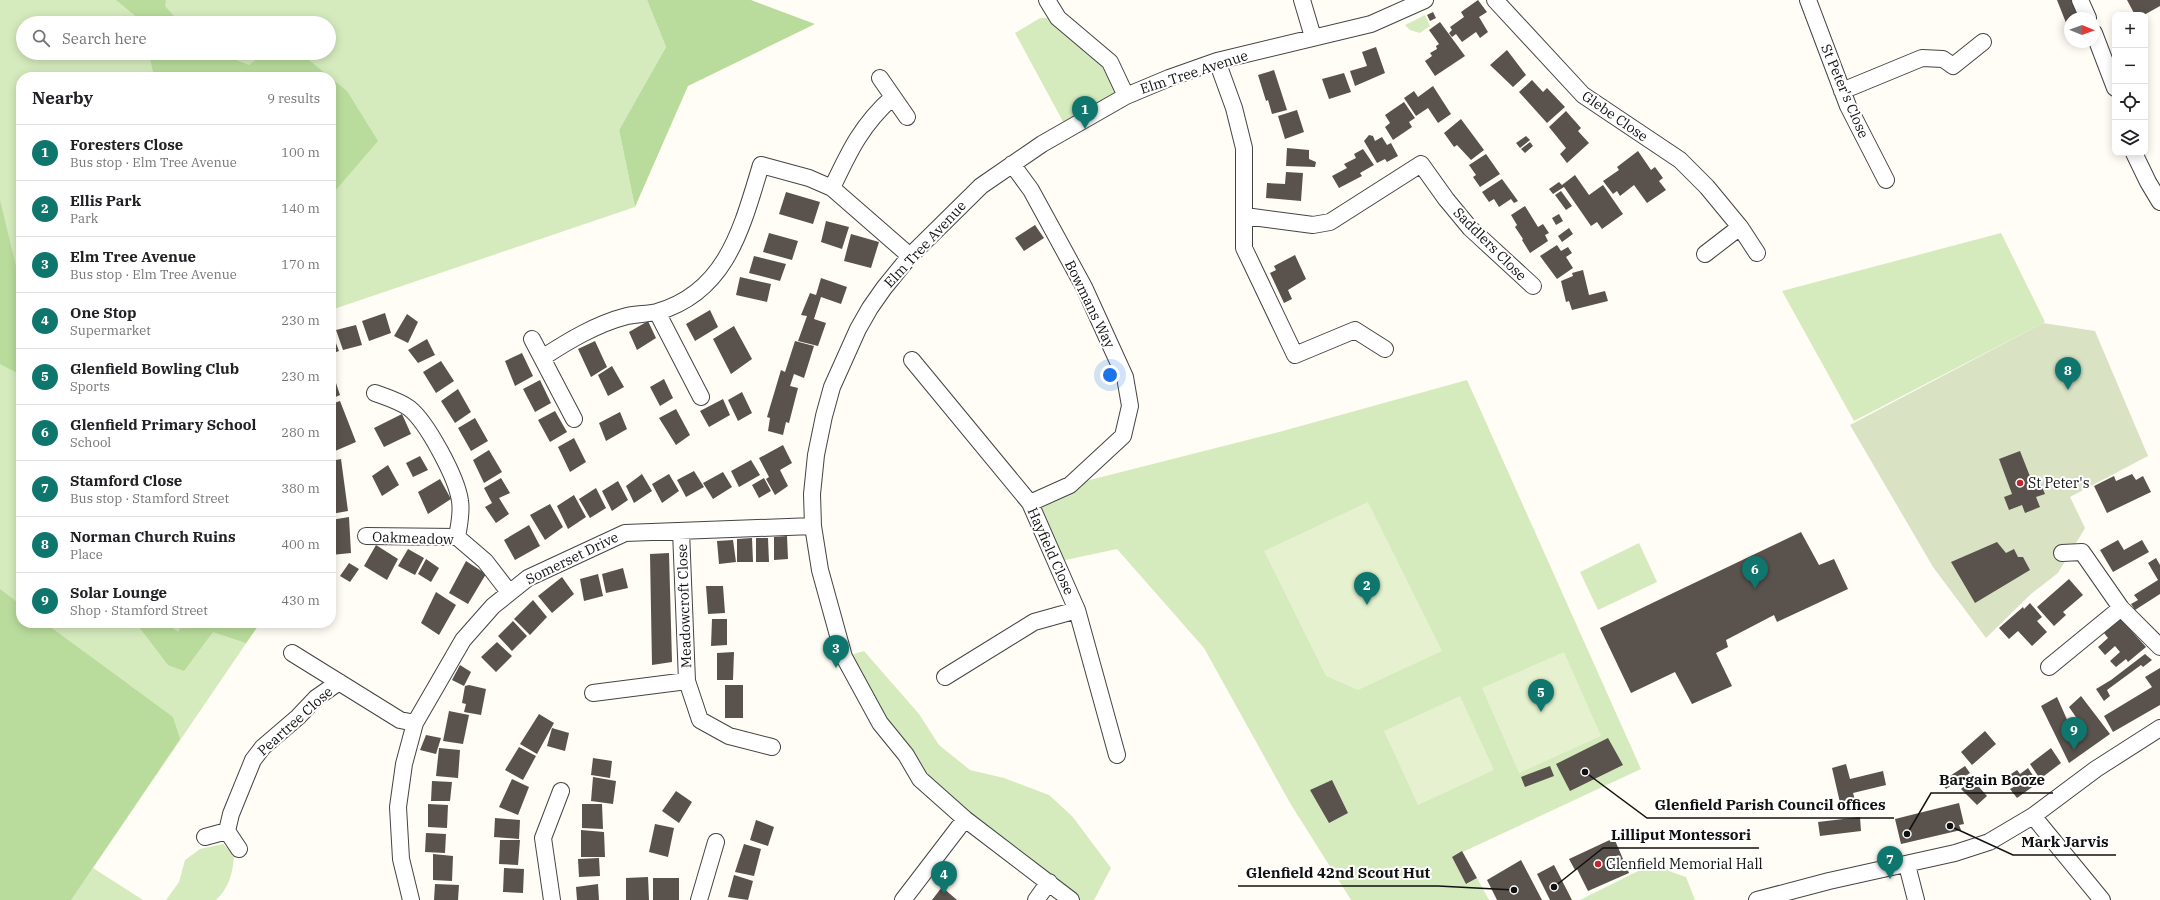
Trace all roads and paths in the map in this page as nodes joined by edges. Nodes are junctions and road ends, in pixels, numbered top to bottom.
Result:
1 (1047, 0) edge
2 (1302, 0) edge
3 (1424, 0) edge
4 (1494, 0) edge
5 (1808, 0) edge
6 (2080, 0) edge
7 (2085, 12) edge
8 (1312, 37) junction
9 (1983, 42) dead end
10 (2100, 48) edge
11 (1217, 62) junction
12 (880, 78) dead end
13 (2113, 84) edge
14 (1842, 91) junction
15 (1126, 96) junction
16 (893, 97) junction
17 (907, 117) dead end
18 (2135, 156) edge
19 (1012, 164) junction
20 (1886, 180) dead end
21 (832, 188) junction
22 (2160, 202) edge
23 (1246, 216) junction
24 (1740, 226) junction
25 (1757, 253) dead end
26 (1705, 254) dead end
27 (910, 256) junction
28 (1533, 286) dead end
29 (657, 312) junction
30 (532, 339) dead end
31 (1385, 349) dead end
32 (542, 358) junction
33 (912, 360) dead end
34 (375, 393) dead end
35 (701, 397) dead end
36 (574, 419) dead end
37 (1030, 503) junction
38 (813, 526) junction
39 (681, 530) junction
40 (366, 536) dead end
41 (457, 537) junction
42 (2062, 554) dead end
43 (509, 592) junction
44 (2121, 608) junction
45 (1077, 610) junction
46 (2160, 647) edge
47 (292, 653) dead end
48 (2048, 667) dead end
49 (945, 677) dead end
50 (686, 681) junction
51 (338, 682) junction
52 (593, 693) dead end
53 (415, 724) junction
54 (2160, 728) edge
55 (772, 747) dead end
56 (1117, 754) dead end
57 (561, 791) dead end
58 (2033, 816) junction
59 (965, 819) junction
60 (227, 830) junction
61 (205, 837) dead end
62 (716, 842) dead end
63 (239, 849) dead end
64 (1907, 865) junction
65 (1049, 882) junction
66 (906, 899) edge
67 (411, 900) edge
68 (552, 900) edge
69 (699, 900) edge
70 (1036, 900) edge
71 (1071, 900) edge
72 (1757, 900) edge
73 (1916, 900) edge
74 (2102, 900) edge

1 - 15 street
2 - 8 street
3 - 8 street, Elm Tree Avenue
4 - 24 street, Glebe Close
5 - 14 street, St Peter's Close
6 - 7 street
8 - 11 street, Elm Tree Avenue
9 - 14 street
10 - 13 street
11 - 15 street, Elm Tree Avenue
11 - 23 street
12 - 16 street
14 - 20 street, St Peter's Close
15 - 19 street, Elm Tree Avenue
16 - 17 street
16 - 21 street
18 - 22 street
19 - 27 street, Elm Tree Avenue
19 - 37 street, Bowmans Way
21 - 27 street
21 - 29 street
23 - 28 street, Saddlers Close
23 - 31 street
24 - 25 street, Glebe Close
24 - 26 street
27 - 38 street, Elm Tree Avenue
29 - 32 street
29 - 35 street
30 - 32 street
32 - 36 street
33 - 37 street, Hayfield Close
34 - 41 street
37 - 45 street, Hayfield Close
38 - 39 street, Somerset Drive
38 - 59 street, Elm Tree Avenue
39 - 43 street, Somerset Drive
39 - 50 street, Meadowcroft Close
40 - 41 street, Oakmeadow
41 - 43 street, Oakmeadow
42 - 44 street
43 - 53 street, Somerset Drive
44 - 46 street
44 - 48 street
45 - 49 street
45 - 56 street, Hayfield Close
47 - 51 street, Peartree Close
50 - 52 street, Meadowcroft Close
50 - 55 street, Meadowcroft Close
51 - 53 street, Peartree Close
51 - 60 street, Peartree Close
53 - 67 street, Somerset Drive
54 - 58 street
57 - 68 street
58 - 64 street
58 - 74 street
59 - 65 street, Elm Tree Avenue
59 - 66 street
60 - 61 street
60 - 63 street
62 - 69 street
64 - 72 street
64 - 73 street
65 - 70 street
65 - 71 street, Elm Tree Avenue

